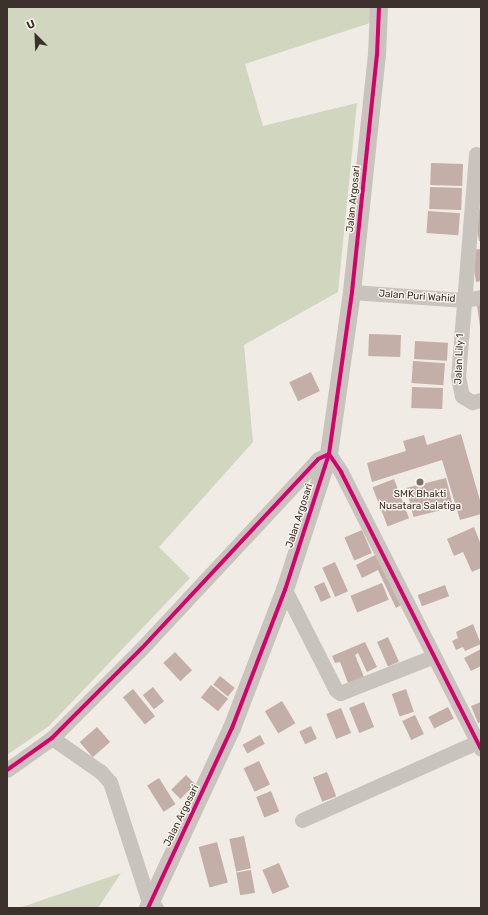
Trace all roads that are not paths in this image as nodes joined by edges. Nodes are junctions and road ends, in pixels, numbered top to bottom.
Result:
1 (379, 7) edge
2 (476, 154) dead end
3 (477, 199) edge
4 (352, 292) junction
5 (481, 297) edge
6 (464, 300) junction
7 (481, 400) edge
8 (329, 454) junction
9 (285, 590) junction
10 (432, 656) junction
11 (52, 738) junction
12 (479, 746) edge
13 (7, 770) edge
14 (302, 820) dead end
15 (152, 907) edge

1 - 4 street, Jalan Argosari
2 - 3 street
3 - 6 street
4 - 6 street, Jalan Puri Wahid
4 - 8 street, Jalan Argosari
5 - 6 street, Jalan Puri Wahid
6 - 7 street, Jalan Lily 1
8 - 9 street, Jalan Argosari
8 - 10 street
8 - 11 street
9 - 10 street
9 - 15 street, Jalan Argosari
10 - 12 street
11 - 13 street
11 - 15 street
12 - 14 street

